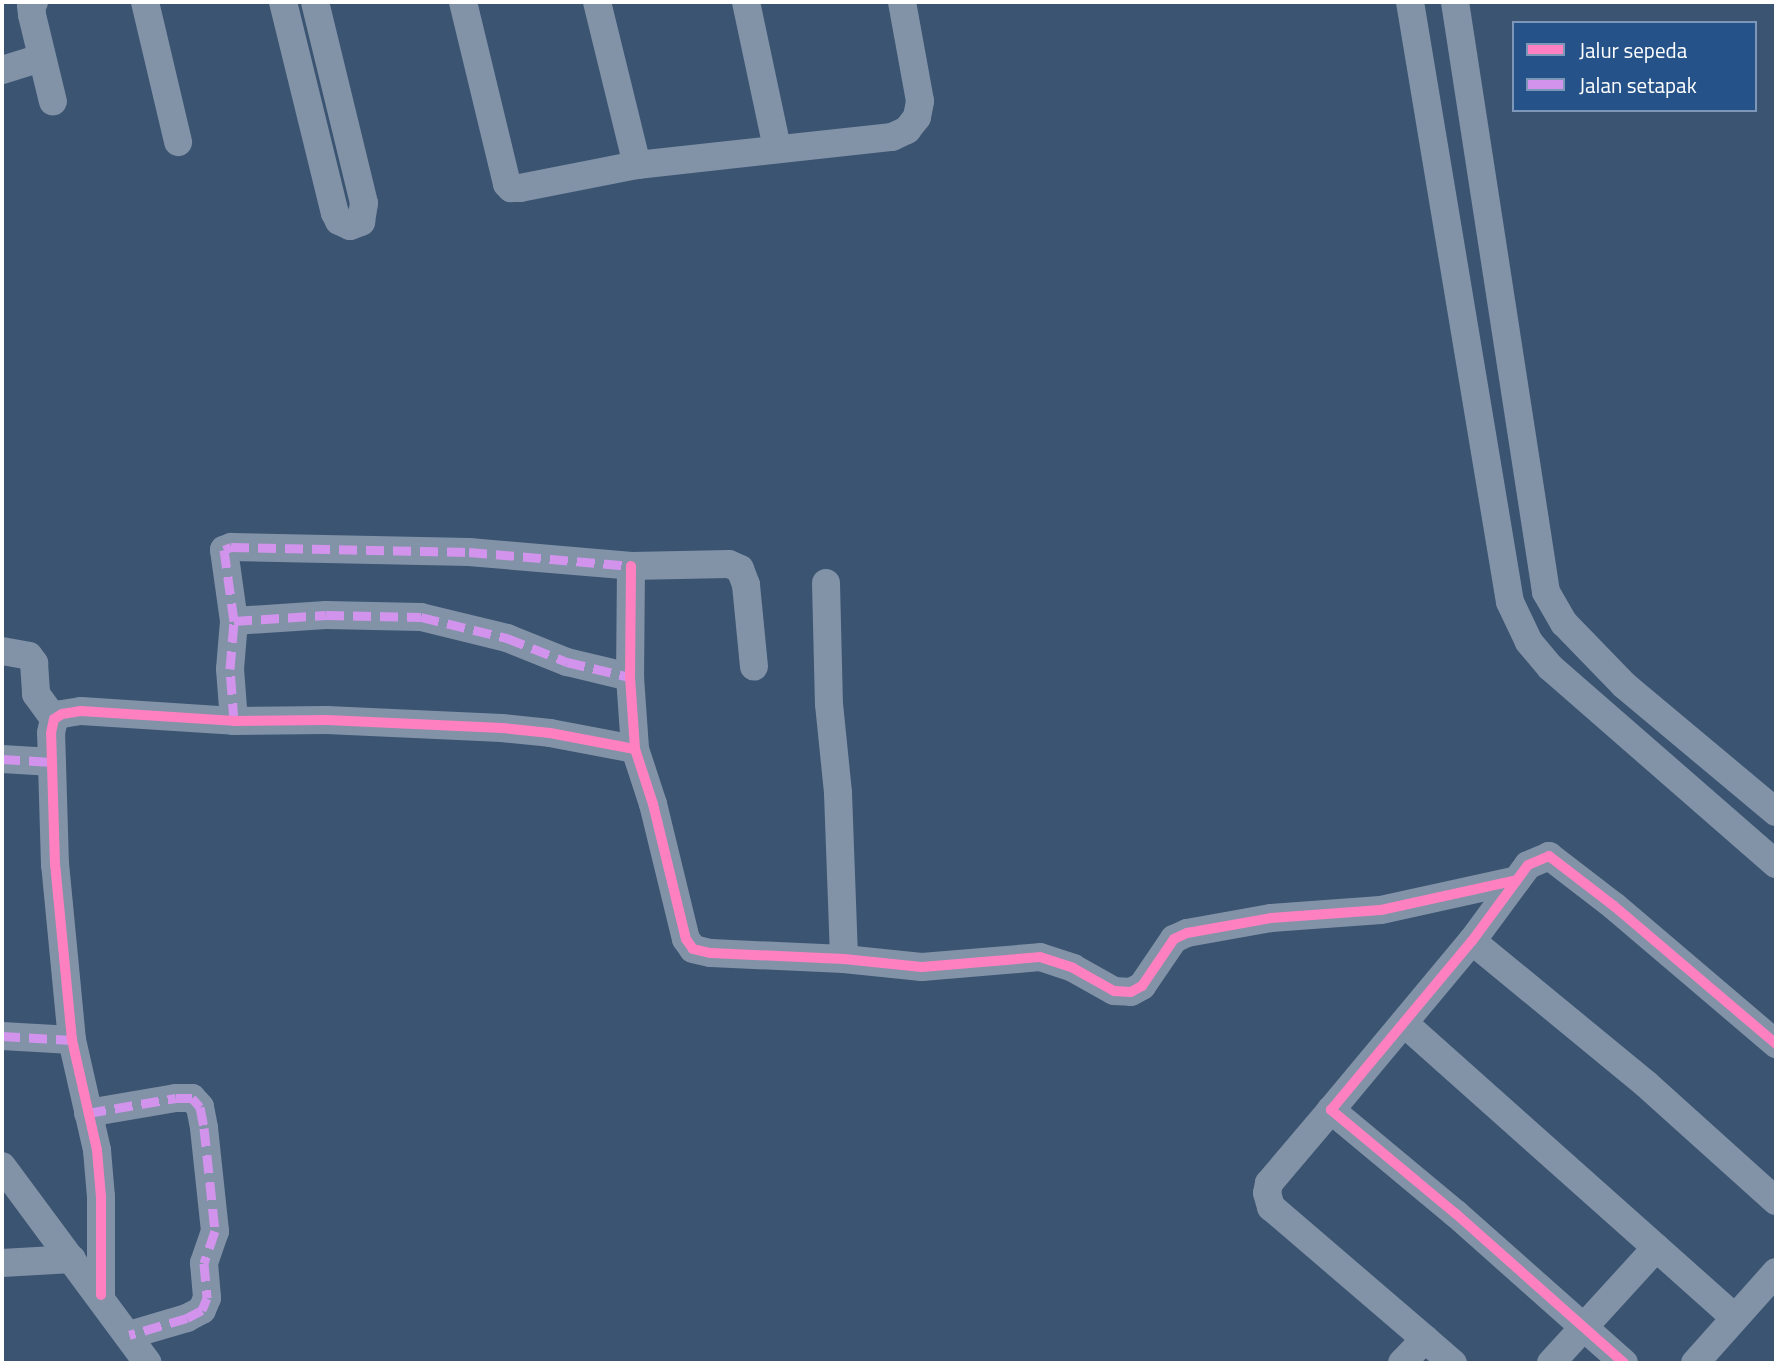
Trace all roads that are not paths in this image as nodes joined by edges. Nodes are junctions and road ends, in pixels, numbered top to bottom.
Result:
1 (34, 2) edge
2 (145, 2) edge
3 (283, 2) edge
4 (315, 2) edge
5 (463, 2) edge
6 (597, 2) edge
7 (746, 2) edge
8 (902, 2) edge
9 (1410, 2) edge
10 (1455, 2) edge
11 (41, 58) junction
12 (2, 70) edge
13 (53, 102) dead end
14 (178, 142) dead end
15 (777, 148) junction
16 (637, 165) junction
17 (1516, 404) junction
18 (1480, 411) junction
19 (631, 566) junction
20 (826, 583) dead end
21 (234, 621) junction
22 (2, 650) edge
23 (754, 667) dead end
24 (630, 677) junction
25 (54, 719) junction
26 (234, 721) junction
27 (635, 750) junction
28 (2, 759) edge
29 (52, 762) junction
30 (1771, 808) edge
31 (1742, 834) junction
32 (1776, 864) edge
33 (1517, 880) junction
34 (1472, 941) junction
35 (844, 959) junction
36 (1404, 1023) junction
37 (2, 1036) edge
38 (72, 1040) junction
39 (1776, 1044) edge
40 (1331, 1110) junction
41 (88, 1113) junction
42 (2, 1166) edge
43 (1776, 1201) edge
44 (1656, 1248) junction
45 (72, 1259) junction
46 (2, 1263) edge
47 (1776, 1272) edge
48 (101, 1295) junction
49 (1735, 1318) junction
50 (1583, 1325) junction
51 (129, 1335) junction
52 (1425, 1339) junction
53 (148, 1363) edge
54 (1402, 1363) edge
55 (1453, 1363) edge
56 (1551, 1363) edge
57 (1624, 1363) edge
58 (1695, 1363) edge

1 - 11 street
2 - 14 street
3 - 4 street
5 - 16 street
6 - 16 street
7 - 15 street
8 - 15 street
9 - 18 street
10 - 17 street
11 - 12 street
11 - 13 street
15 - 16 street
17 - 18 street
17 - 30 street
18 - 31 street
19 - 21 street
19 - 23 street
19 - 24 street
20 - 35 street
21 - 24 street
21 - 26 street
22 - 25 street
24 - 27 street
25 - 26 street
25 - 29 street
26 - 27 street
27 - 35 street
28 - 29 street
29 - 38 street
30 - 31 street
31 - 32 street
33 - 34 street
33 - 35 street
33 - 39 street
34 - 36 street
34 - 43 street
36 - 40 street
36 - 44 street
37 - 38 street
38 - 41 street
40 - 50 street
40 - 52 street
41 - 48 street
41 - 51 street
42 - 45 street
44 - 49 street
44 - 50 street
45 - 46 street
45 - 48 street
47 - 49 street
48 - 51 street
49 - 58 street
50 - 56 street
50 - 57 street
51 - 53 street
52 - 54 street
52 - 55 street

